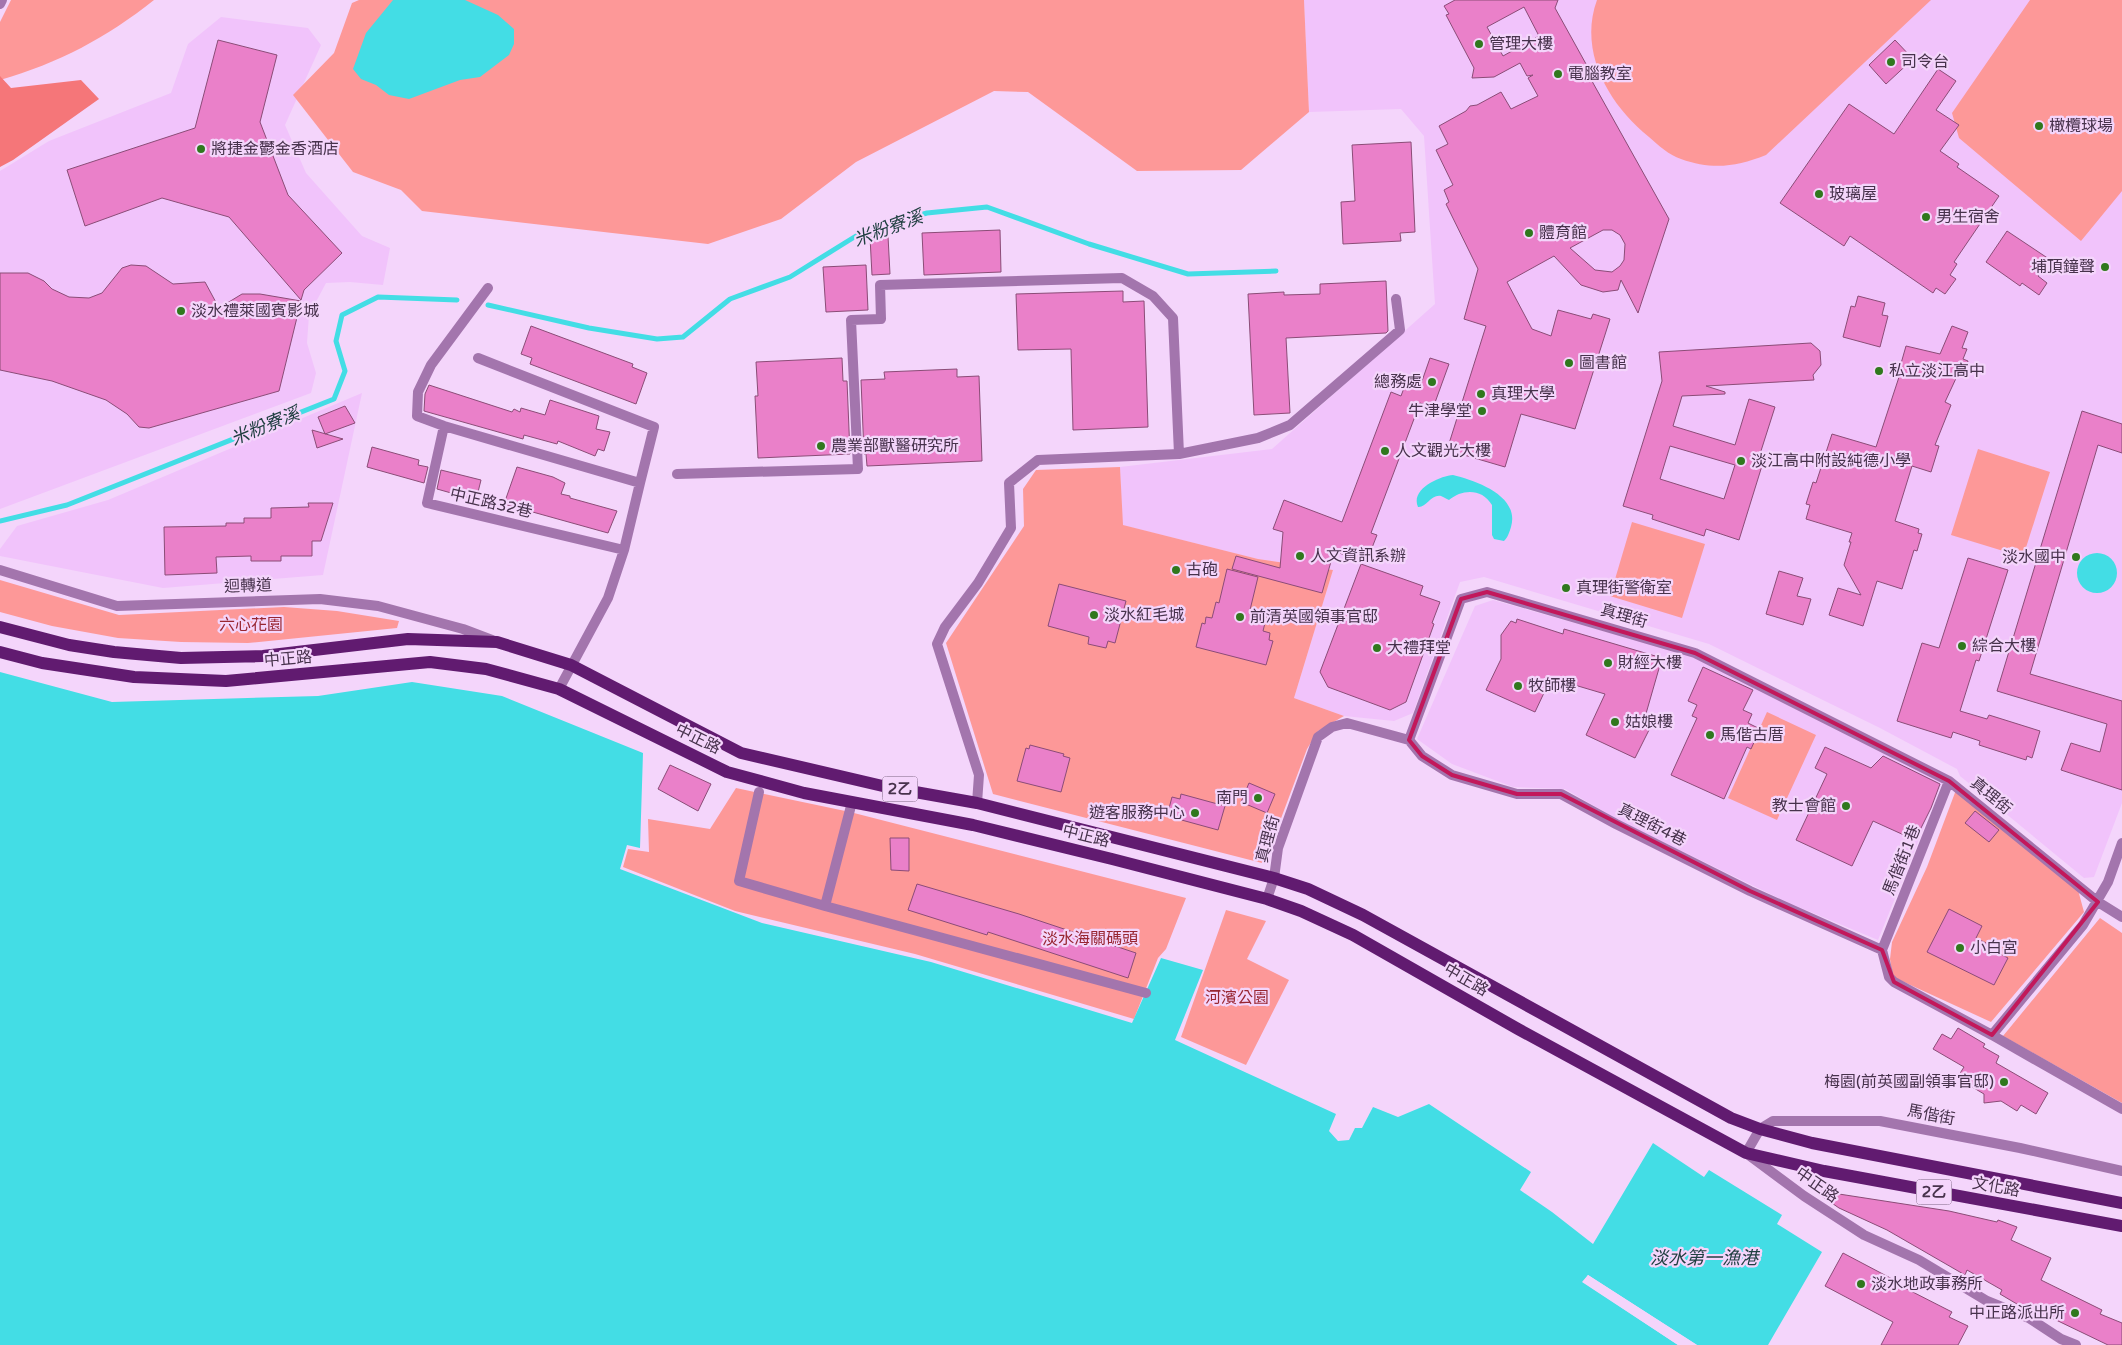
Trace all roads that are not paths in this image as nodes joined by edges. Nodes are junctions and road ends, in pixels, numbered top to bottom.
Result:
1 (2, 0) edge
2 (0, 4) edge
3 (488, 288) dead end
4 (1396, 299) dead end
5 (478, 358) dead end
6 (444, 426) junction
7 (1179, 454) junction
8 (677, 474) dead end
9 (640, 483) junction
10 (624, 550) junction
11 (0, 570) edge
12 (0, 627) edge
13 (497, 642) junction
14 (0, 652) edge
15 (571, 665) junction
16 (559, 689) junction
17 (1409, 740) junction
18 (1949, 781) junction
19 (759, 792) dead end
20 (852, 802) junction
21 (977, 803) junction
22 (2122, 843) edge
23 (1274, 878) junction
24 (1267, 899) junction
25 (2098, 902) junction
26 (825, 906) junction
27 (2122, 918) edge
28 (1882, 950) junction
29 (1146, 993) dead end
30 (1992, 1035) junction
31 (2122, 1109) edge
32 (1760, 1129) junction
33 (1746, 1153) junction
34 (2122, 1171) edge
35 (2122, 1202) edge
36 (2122, 1226) edge
37 (2076, 1345) edge

1 - 2 street
3 - 6 street
4 - 7 street
5 - 9 street
6 - 9 street
6 - 10 street, 中正路32巷
7 - 8 street
7 - 21 street
9 - 10 street
10 - 15 street
11 - 13 street, 迴轉道
12 - 13 main road, 中正路 / 2乙
13 - 15 main road, 中正路 / 2乙
14 - 16 main road, 中正路 / 2乙
15 - 16 street
15 - 21 main road, 中正路 / 2乙
16 - 20 main road, 中正路 / 2乙
17 - 18 street, 真理街
17 - 23 street, 真理街
17 - 28 street, 真理街4巷
18 - 25 street, 真理街
18 - 28 street, 馬偕街1巷
19 - 26 street
20 - 24 main road, 中正路 / 2乙
20 - 26 street
21 - 23 main road, 中正路 / 2乙
22 - 25 street
23 - 24 street, 真理街
23 - 32 main road, 中正路 / 2乙
24 - 33 main road, 中正路 / 2乙
25 - 27 street, 真理街
25 - 30 street
26 - 29 street
28 - 30 street
30 - 31 street
32 - 33 street
32 - 34 street, 馬偕街
32 - 35 main road, 文化路 / 2乙
33 - 36 main road, 文化路 / 2乙
33 - 37 street, 中正路

